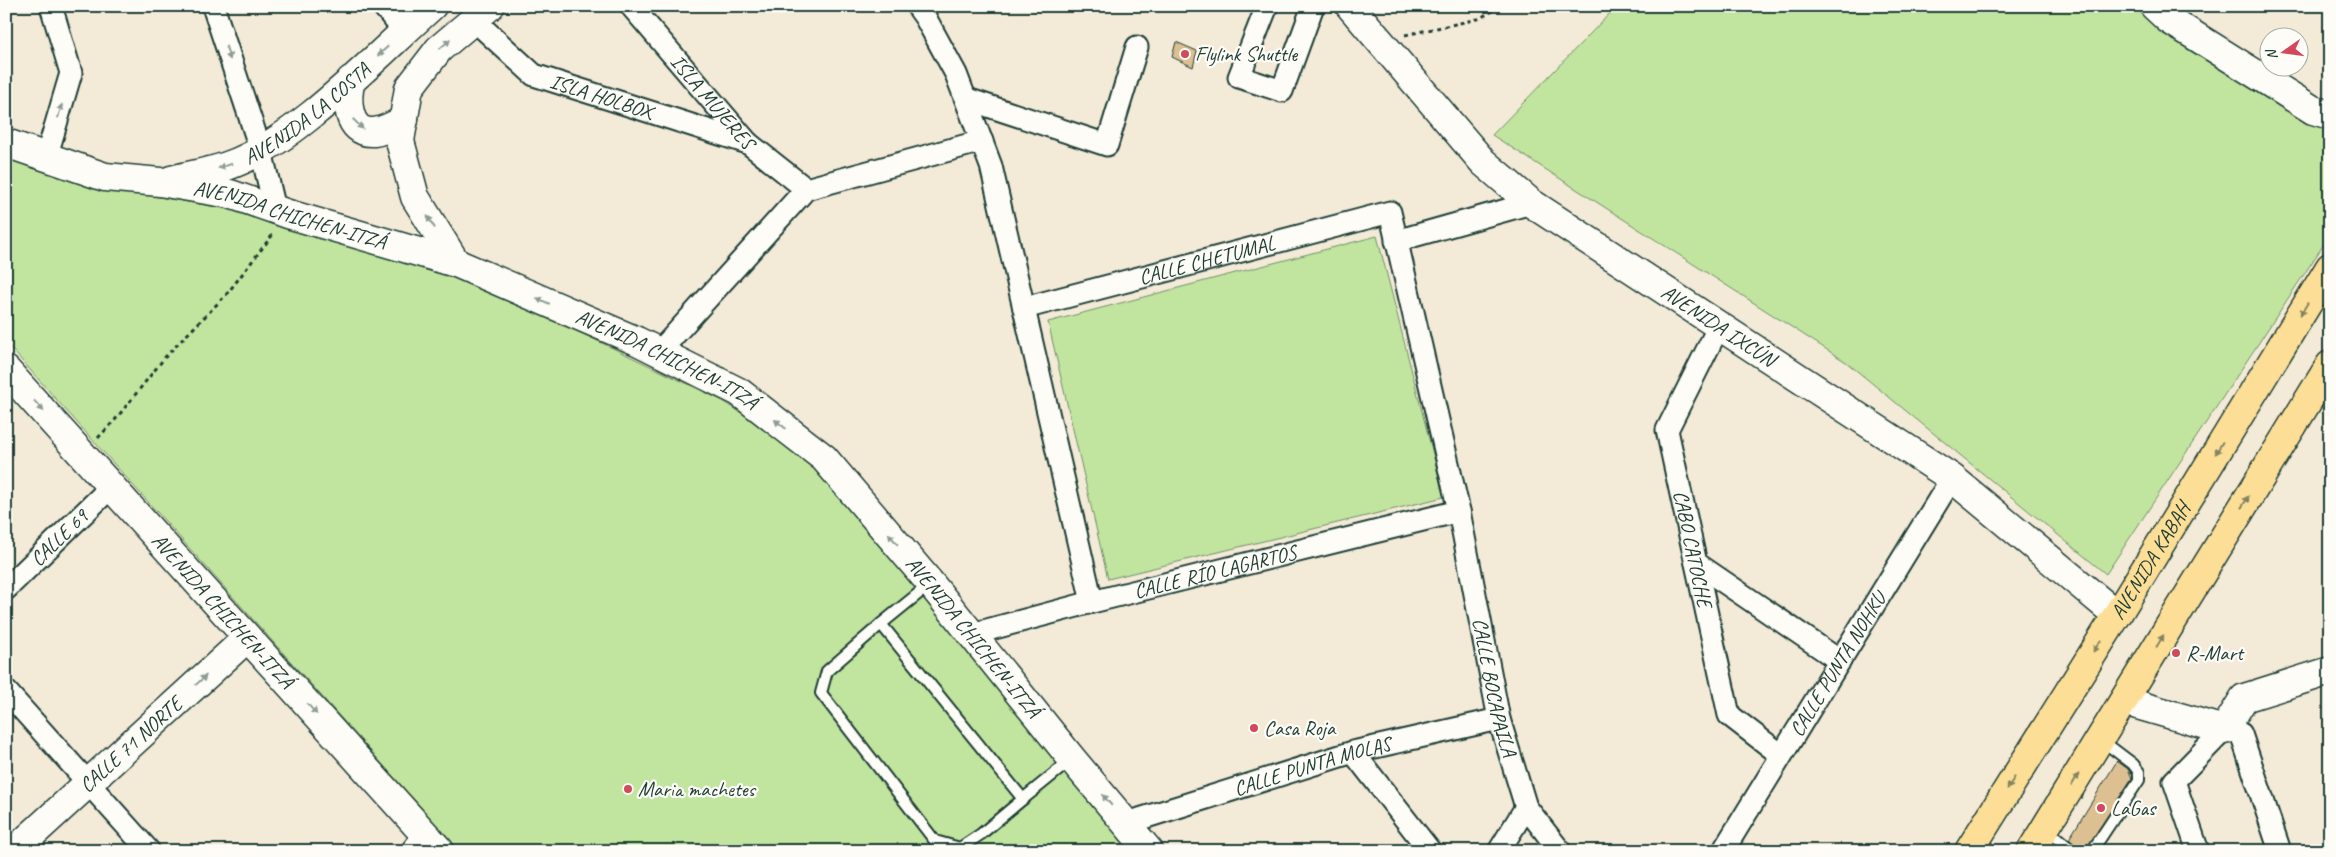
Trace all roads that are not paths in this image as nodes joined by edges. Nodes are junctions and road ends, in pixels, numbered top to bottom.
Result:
1 (51, 6) edge
2 (212, 6) edge
3 (383, 6) edge
4 (432, 6) edge
5 (631, 6) edge
6 (1267, 6) edge
7 (1313, 6) edge
8 (1350, 6) edge
9 (2154, 6) edge
10 (924, 10) edge
11 (482, 13) edge
12 (404, 31) junction
13 (1136, 47) dead end
14 (351, 80) junction
15 (967, 99) junction
16 (2330, 115) edge
17 (404, 120) junction
18 (982, 141) junction
19 (6, 143) edge
20 (748, 143) junction
21 (261, 151) junction
22 (46, 158) junction
23 (160, 182) junction
24 (806, 189) junction
25 (1531, 203) junction
26 (281, 212) junction
27 (1390, 212) joint
28 (1396, 242) junction
29 (456, 263) junction
30 (2330, 268) edge
31 (1024, 308) junction
32 (1719, 326) junction
33 (659, 352) junction
34 (2330, 364) edge
35 (6, 370) edge
36 (1952, 478) junction
37 (112, 486) junction
38 (1459, 511) junction
39 (1696, 563) junction
40 (931, 584) junction
41 (6, 589) edge
42 (1092, 602) junction
43 (2117, 615) junction
44 (881, 624) junction
45 (972, 634) junction
46 (246, 638) junction
47 (1840, 661) junction
48 (2330, 671) edge
49 (6, 691) edge
50 (2124, 701) junction
51 (1499, 718) junction
52 (2233, 732) junction
53 (2100, 739) junction
54 (1353, 752) junction
55 (1781, 755) junction
56 (1072, 759) junction
57 (88, 784) junction
58 (1023, 799) junction
59 (1526, 807) junction
60 (1127, 823) junction
61 (2038, 840) edge
62 (426, 845) edge
63 (14, 851) edge
64 (149, 851) edge
65 (1150, 851) edge
66 (1430, 851) edge
67 (1499, 851) edge
68 (1560, 851) edge
69 (1723, 851) edge
70 (1969, 851) edge
71 (2072, 851) edge
72 (2092, 851) edge
73 (2198, 851) edge
74 (2280, 851) edge

22 -> 1 street
2 -> 21 street
3 - 12 street
4 - 12 main road, AVENIDA LA COSTA
5 - 20 street, ISLA MUJERES
6 - 7 street
8 - 25 main road, AVENIDA IXCÚN
9 - 16 main road
10 - 15 street
17 -> 11 main road
11 - 20 street, ISLA HOLBOX
12 -> 14 main road, AVENIDA LA COSTA
13 - 15 street
14 -> 17 main road
14 - 21 main road, AVENIDA LA COSTA
15 - 18 street
29 -> 17 main road
18 - 24 street
18 - 31 street
19 - 22 main road, AVENIDA CHICHEN-ITZÁ
20 - 24 street, ISLA MUJERES
21 -> 23 main road, AVENIDA LA COSTA
21 - 26 street
22 - 23 main road, AVENIDA CHICHEN-ITZÁ
23 - 26 main road, AVENIDA CHICHEN-ITZÁ
24 - 33 street
25 - 28 street
25 - 32 main road, AVENIDA IXCÚN
26 - 29 main road, AVENIDA CHICHEN-ITZÁ
27 - 28 street, CALLE BOCAPAILA
27 - 31 street, CALLE CHETUMAL
28 - 38 street, CALLE BOCAPAILA
33 -> 29 main road, AVENIDA CHICHEN-ITZÁ
30 -> 43 main road, AVENIDA KABAH
31 - 42 street
32 - 36 main road, AVENIDA IXCÚN
32 - 39 street, CABO CATOCHE
40 -> 33 main road, AVENIDA CHICHEN-ITZÁ
50 -> 34 main road
35 -> 37 main road, AVENIDA CHICHEN-ITZÁ
36 - 43 main road, AVENIDA IXCÚN
36 - 47 street, CALLE PUNTA NOHKU
37 - 41 street, CALLE 69
37 - 46 main road, AVENIDA CHICHEN-ITZÁ
38 - 42 street, CALLE RÍO LAGARTOS
38 - 51 street, CALLE BOCAPAILA
39 - 47 street
39 - 55 street, CABO CATOCHE
40 - 44 lane
40 - 45 main road, AVENIDA CHICHEN-ITZÁ
42 - 45 street, CALLE RÍO LAGARTOS
43 -> 70 main road, AVENIDA KABAH
44 - 58 lane
44 - 58 lane
45 - 56 main road, AVENIDA CHICHEN-ITZÁ
57 -> 46 main road, CALLE 71 NORTE
46 -> 62 main road, AVENIDA CHICHEN-ITZÁ
47 - 55 street, CALLE PUNTA NOHKU
48 - 52 main road
49 - 57 street
50 - 52 main road
50 - 53 main road
51 - 54 street, CALLE PUNTA MOLAS
51 - 59 street, CALLE BOCAPAILA
52 - 73 street
52 - 74 street
61 -> 53 main road
53 - 72 lane
54 - 60 street, CALLE PUNTA MOLAS
54 - 66 street
55 - 69 street, CALLE PUNTA NOHKU
56 - 58 lane
60 -> 56 main road, AVENIDA CHICHEN-ITZÁ
57 - 63 main road, CALLE 71 NORTE
57 - 64 street
59 - 67 street
59 - 68 street, CALLE BOCAPAILA
60 - 65 main road, AVENIDA CHICHEN-ITZÁ
61 - 71 lane

